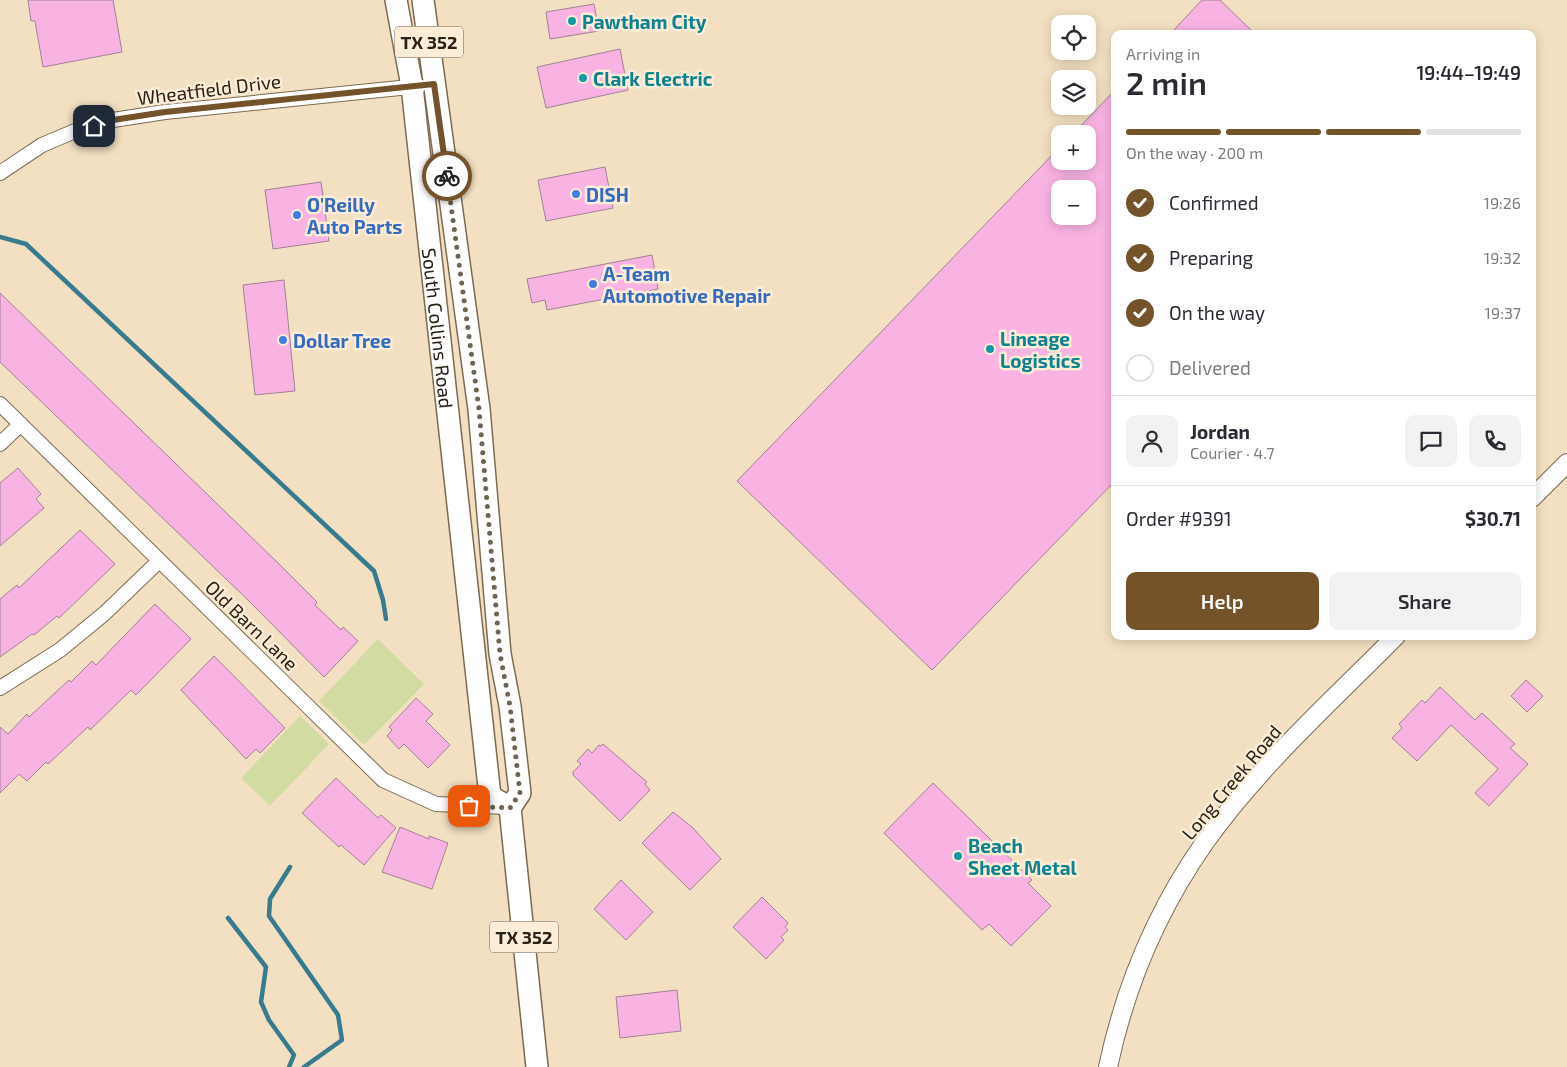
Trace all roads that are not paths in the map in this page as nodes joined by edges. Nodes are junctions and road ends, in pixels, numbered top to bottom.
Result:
1 (396, 0) edge
2 (423, 0) edge
3 (434, 84) junction
4 (412, 86) junction
5 (0, 173) edge
6 (0, 404) edge
7 (20, 424) junction
8 (0, 444) edge
9 (1567, 462) edge
10 (1536, 494) edge
11 (159, 560) junction
12 (1392, 640) edge
13 (476, 658) junction
14 (502, 664) junction
15 (0, 688) edge
16 (510, 808) junction
17 (537, 1067) edge
18 (1108, 1067) edge

1 - 4 main road, South Collins Road / TX 352
2 - 3 main road, South Collins Road / TX 352
3 - 4 street, Wheatfield Drive
3 - 14 main road, South Collins Road / TX 352
4 - 5 street, Wheatfield Drive
4 - 13 main road, South Collins Road / TX 352
6 - 7 street, Old Barn Lane
7 - 8 street
7 - 11 street, Old Barn Lane
9 - 10 street
11 - 15 street
11 - 16 street, Old Barn Lane
12 - 18 street, Long Creek Road
13 - 14 main road
13 - 16 main road, TX 352
14 - 16 main road, TX 352
16 - 17 main road, TX 352

